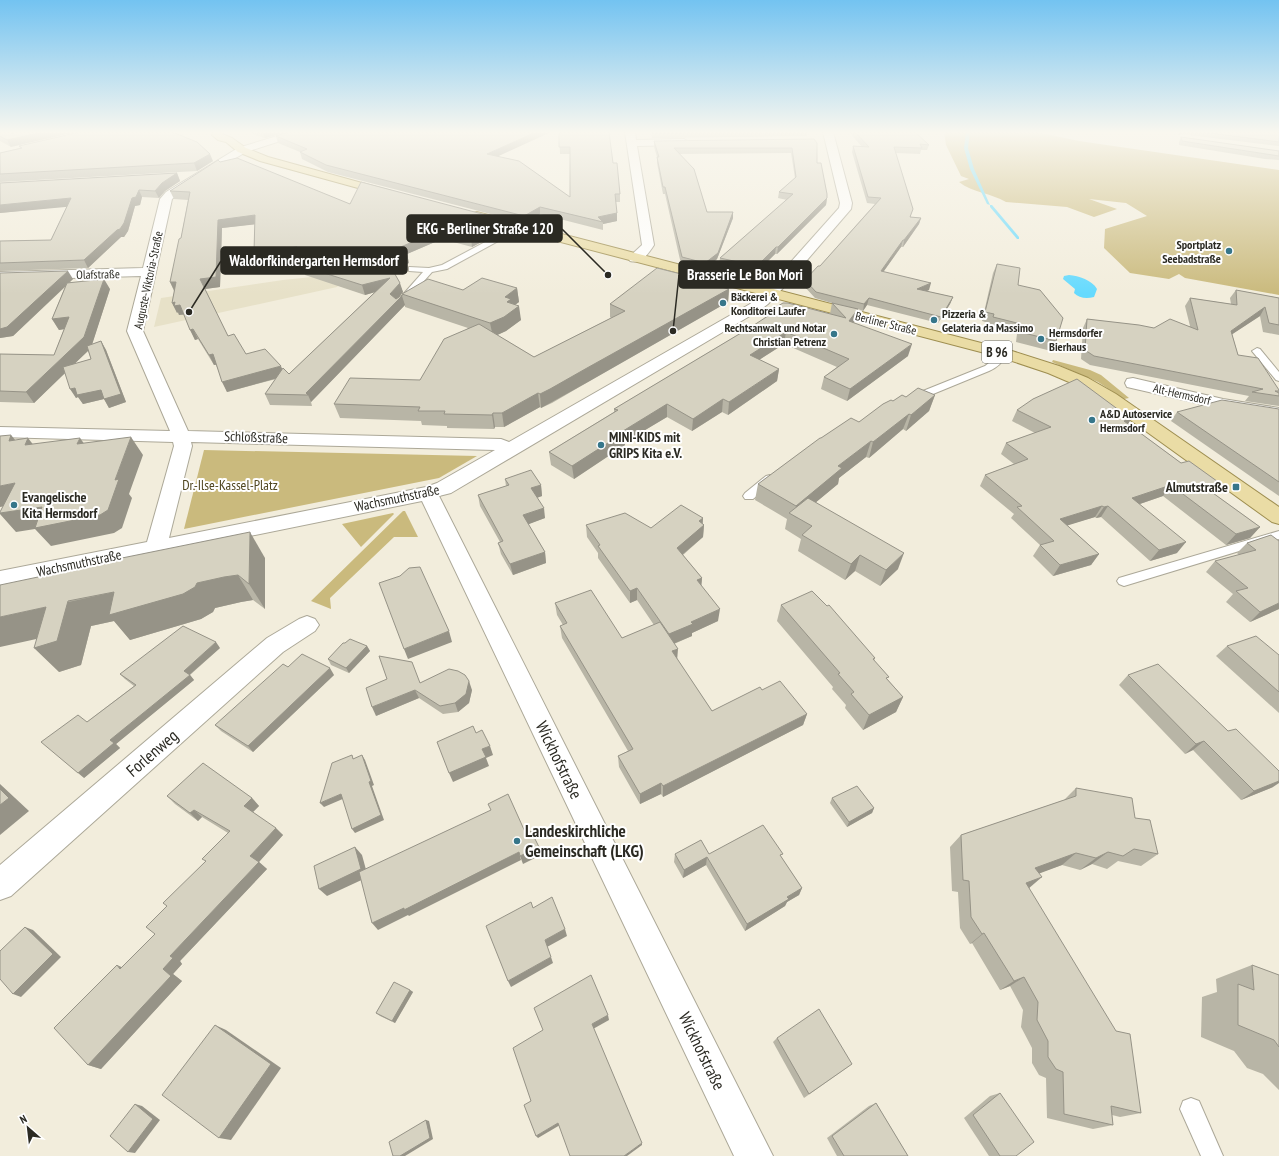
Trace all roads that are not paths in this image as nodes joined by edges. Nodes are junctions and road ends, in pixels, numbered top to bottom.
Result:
1 (183, 186) edge
2 (360, 186) edge
3 (639, 186) edge
4 (841, 186) edge
5 (401, 197) edge
6 (467, 214) edge
7 (518, 228) junction
8 (635, 258) junction
9 (412, 269) dead end
10 (429, 270) junction
11 (148, 272) junction
12 (0, 276) edge
13 (770, 294) junction
14 (398, 304) edge
15 (1257, 351) dead end
16 (1002, 353) junction
17 (1279, 378) edge
18 (1133, 383) dead end
19 (902, 403) edge
20 (1279, 413) edge
21 (0, 432) edge
22 (180, 435) junction
23 (509, 450) junction
24 (778, 472) edge
25 (428, 493) junction
26 (749, 496) dead end
27 (1279, 518) edge
28 (1279, 535) edge
29 (156, 548) junction
30 (0, 580) edge
31 (1124, 581) dead end
32 (307, 625) dead end
33 (0, 885) edge
34 (1190, 1109) dead end
35 (754, 1156) edge
36 (1212, 1156) edge

1 - 11 street, Auguste-Viktoria-Straße
2 - 5 main road
3 - 8 street
4 - 13 street, Wachsmuthstraße
6 - 7 main road, Berliner Straße / B 96
7 - 8 main road, Berliner Straße / B 96
7 - 10 lane
8 - 13 main road, Berliner Straße / B 96
9 - 10 lane
10 - 14 lane
11 - 12 street, Olafstraße
11 - 22 street, Auguste-Viktoria-Straße
13 - 16 main road, Berliner Straße / B 96
13 - 23 street, Wachsmuthstraße
15 - 17 lane
16 - 19 lane
16 - 27 main road, Berliner Straße / B 96
18 - 20 street, Alt-Hermsdorf
21 - 22 street, Schloßstraße
22 - 23 street, Schloßstraße
22 - 29 street, Auguste-Viktoria-Straße
23 - 25 street, Wachsmuthstraße
24 - 26 lane
25 - 29 street, Wachsmuthstraße
25 - 35 street, Wickhofstraße
28 - 31 lane
29 - 30 street, Wachsmuthstraße
32 - 33 street, Forlenweg
34 - 36 lane

